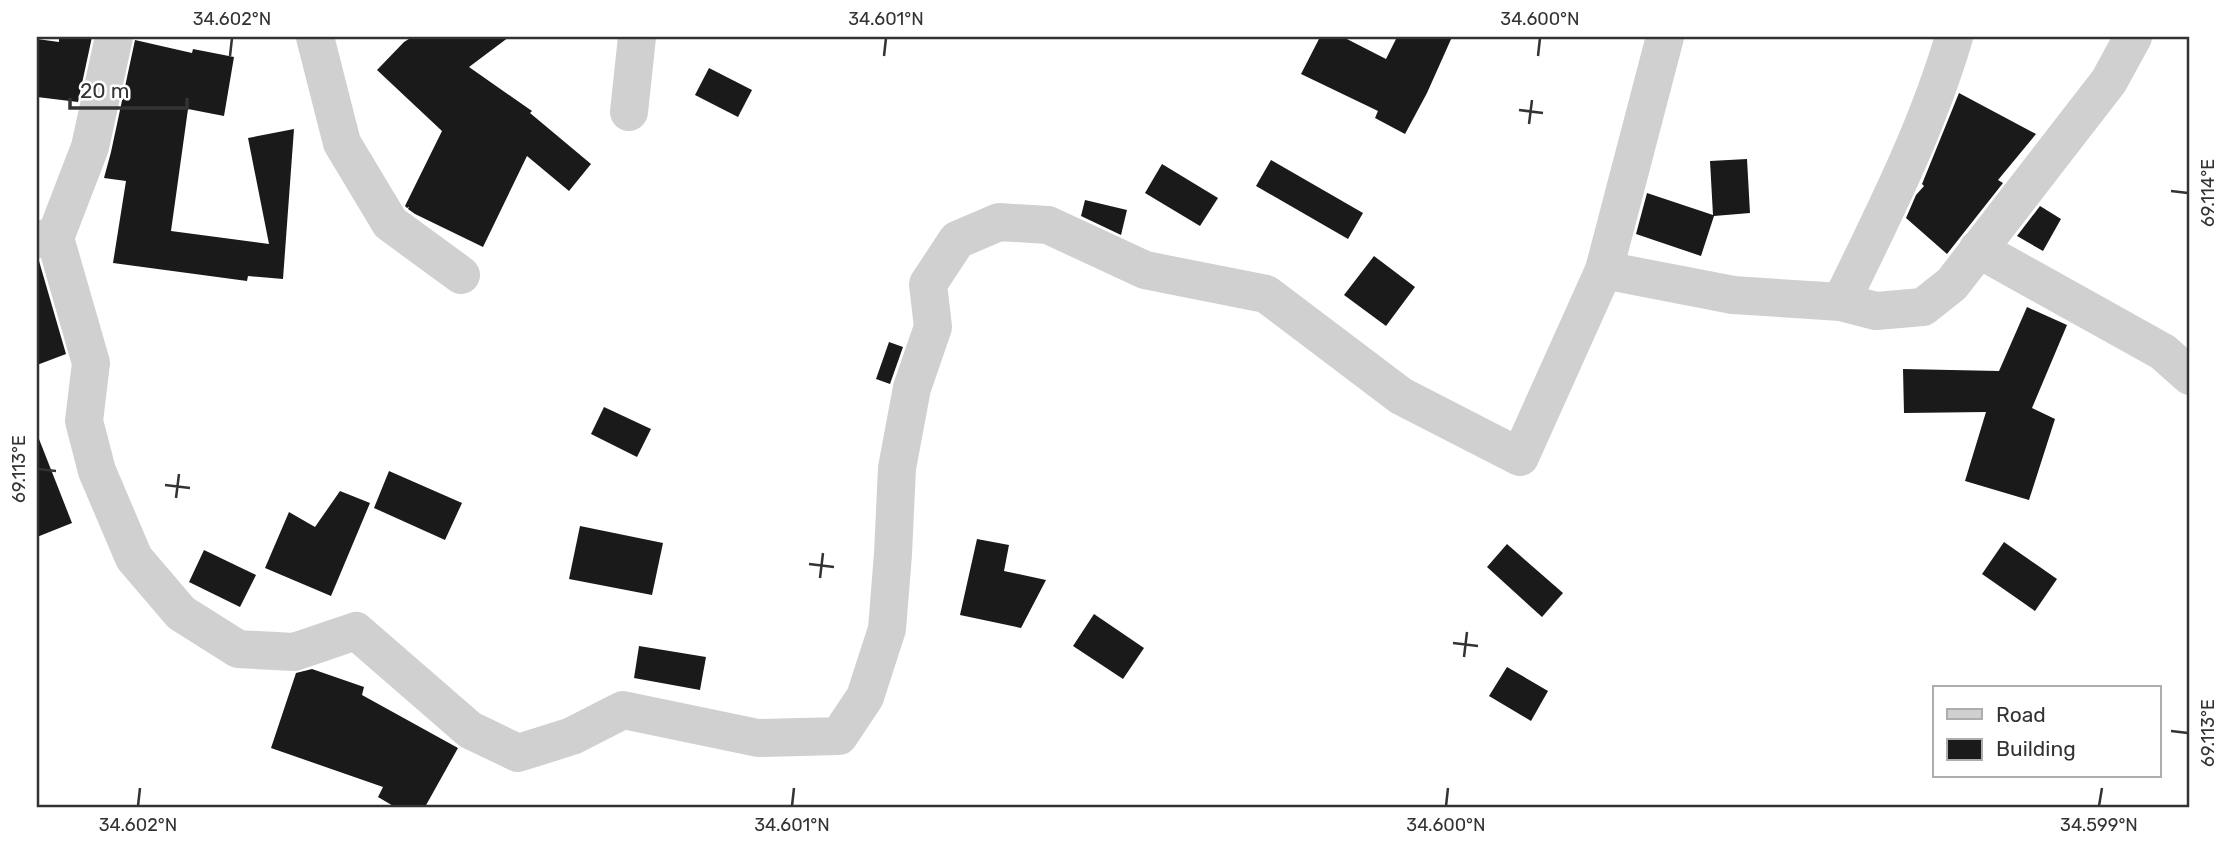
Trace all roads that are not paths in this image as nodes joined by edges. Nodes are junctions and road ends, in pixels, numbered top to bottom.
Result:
1 (114, 37) edge
2 (315, 37) edge
3 (637, 37) edge
4 (1665, 37) edge
5 (1954, 37) edge
6 (2133, 37) edge
7 (629, 112) dead end
8 (46, 239) edge
9 (1978, 249) junction
10 (1604, 270) junction
11 (461, 275) dead end
12 (1842, 303) junction
13 (2190, 376) edge

1 - 8 street
2 - 11 street
3 - 7 street
4 - 10 street
5 - 12 street
6 - 9 street
8 - 10 street
9 - 12 street
9 - 13 street
10 - 12 street

